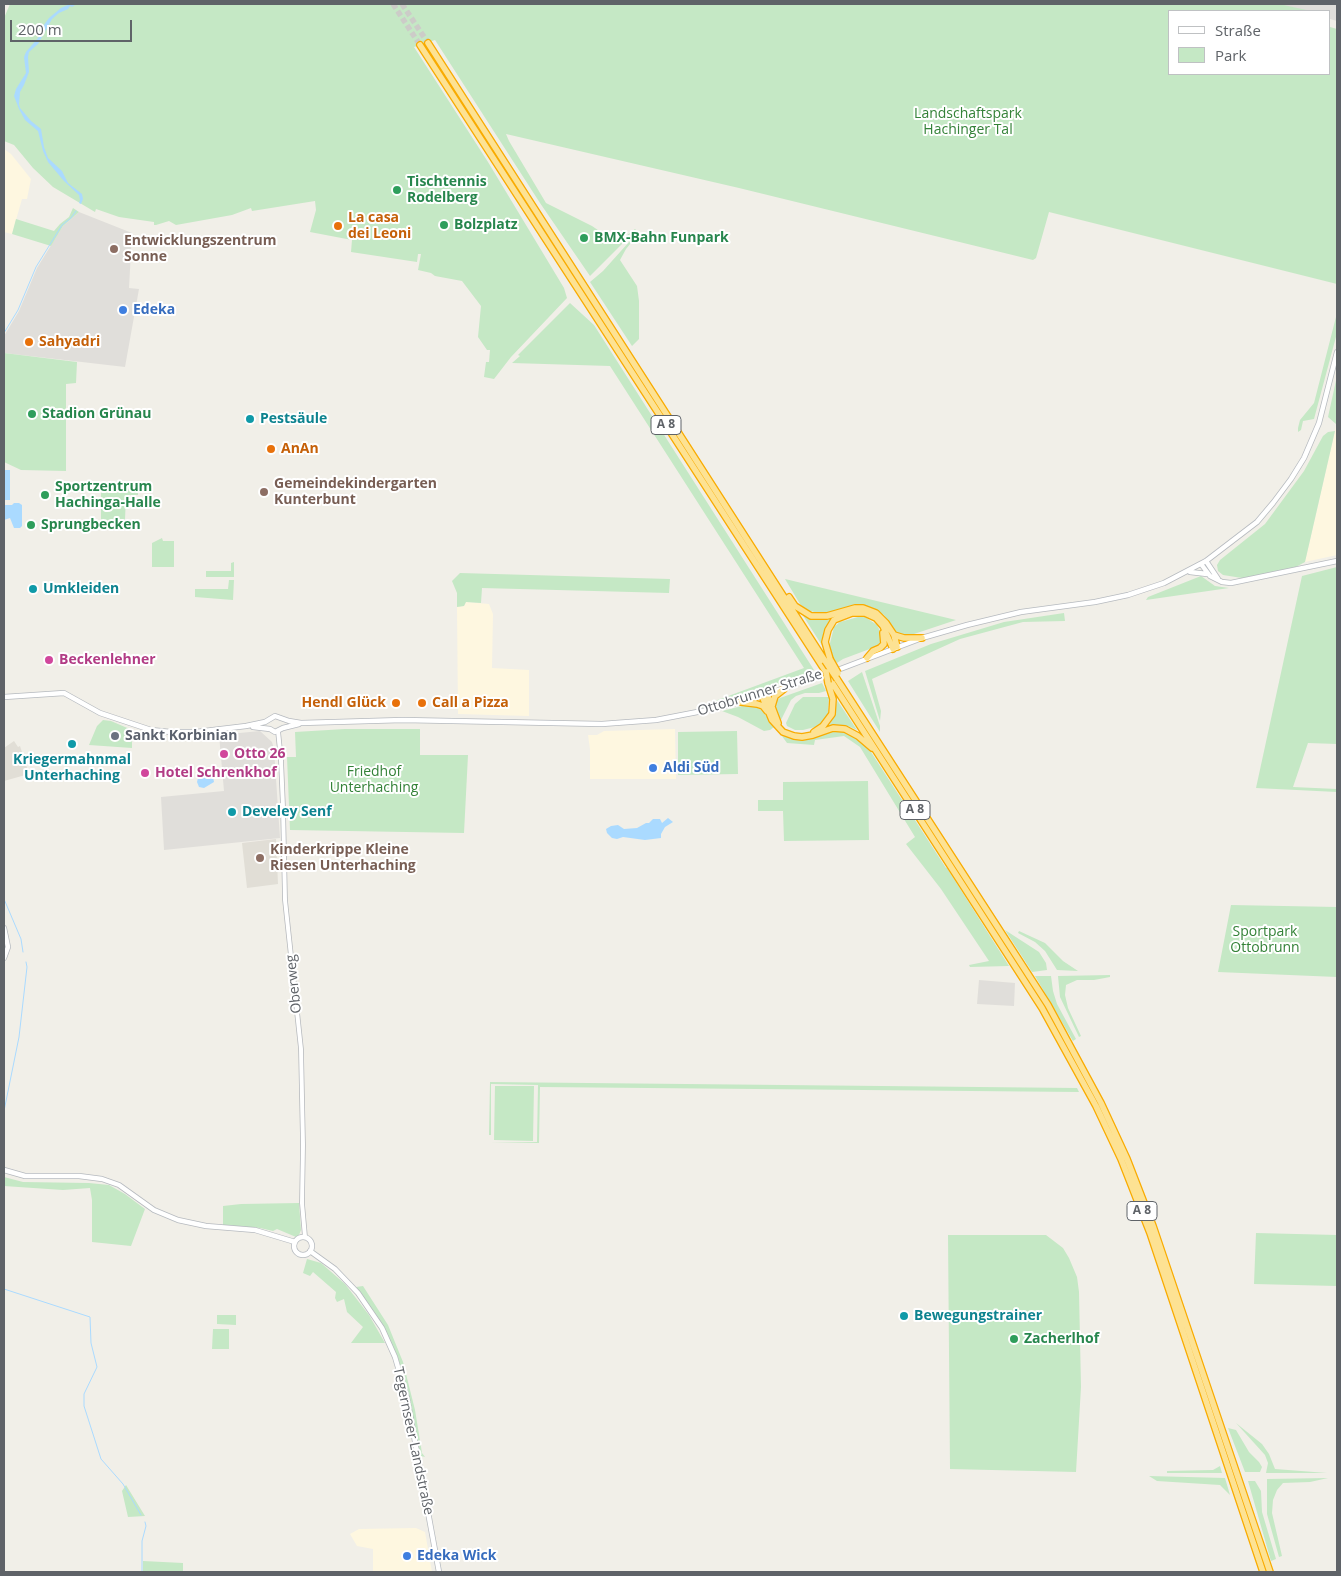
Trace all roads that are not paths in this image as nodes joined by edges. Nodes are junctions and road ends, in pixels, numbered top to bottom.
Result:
1 (428, 43) tunnel mouth
2 (420, 46) tunnel mouth
3 (577, 282) junction
4 (585, 294) junction
5 (1337, 352) edge
6 (1337, 561) edge
7 (1204, 563) junction
8 (764, 566) junction
9 (1186, 573) junction
10 (1207, 574) junction
11 (1219, 580) junction
12 (883, 626) junction
13 (894, 634) junction
14 (922, 638) junction
15 (895, 648) junction
16 (867, 658) junction
17 (825, 661) junction
18 (834, 680) junction
19 (784, 688) junction
20 (764, 695) junction
21 (4, 697) edge
22 (741, 702) junction
23 (770, 711) junction
24 (281, 718) junction
25 (269, 720) junction
26 (302, 723) junction
27 (246, 726) junction
28 (283, 728) junction
29 (270, 729) junction
30 (278, 732) junction
31 (886, 765) junction
32 (4, 928) edge
33 (4, 958) edge
34 (4, 1170) edge
35 (305, 1237) junction
36 (295, 1242) junction
37 (310, 1250) junction
38 (1229, 1460) junction
39 (1237, 1485) junction
40 (439, 1572) edge
41 (1263, 1572) edge
42 (1270, 1572) edge

1 - 3 highway, A 8
2 - 3 highway, A 8
3 - 4 highway, A 8
4 - 8 highway, A 8
4 - 17 highway, A 8
5 - 7 main road, Ottobrunner Straße
6 - 11 main road
7 - 9 main road, Ottobrunner Straße
7 - 10 main road
7 - 11 main road
8 - 13 highway
8 - 17 highway, A 8
9 - 10 main road
9 - 14 main road, Ottobrunner Straße
10 - 11 main road
12 - 15 highway
12 - 16 highway
12 - 17 highway
13 - 14 highway
13 - 15 highway
14 - 15 main road, Ottobrunner Straße
15 - 16 main road, Ottobrunner Straße
16 - 19 main road, Ottobrunner Straße
17 - 18 highway, A 8, bridge
17 - 18 highway, A 8, bridge
18 - 23 highway
18 - 31 highway, A 8
18 - 38 highway, A 8
19 - 20 main road, Ottobrunner Straße
19 - 23 highway
20 - 22 main road, Ottobrunner Straße
20 - 23 highway
21 - 27 main road, Ottobrunner Straße
22 - 23 highway
22 - 26 main road, Ottobrunner Straße
23 - 31 highway
24 - 25 main road, Ottobrunner Straße
24 - 26 main road, Ottobrunner Straße
24 - 28 main road
25 - 27 main road, Ottobrunner Straße
25 - 29 main road
26 - 28 main road, Ottobrunner Straße
27 - 29 main road, Ottobrunner Straße
28 - 30 main road, Ottobrunner Straße
29 - 30 main road, Ottobrunner Straße
30 - 35 street, Oberweg
31 - 38 highway, A 8
32 - 33 main road
34 - 36 main road, Tegernseer Landstraße
35 - 36 main road
35 - 37 main road
36 - 37 main road, Tegernseer Landstraße
37 - 40 main road, Tegernseer Landstraße
38 - 39 highway, A 8
39 - 41 highway, A 8
39 - 42 highway, A 8

